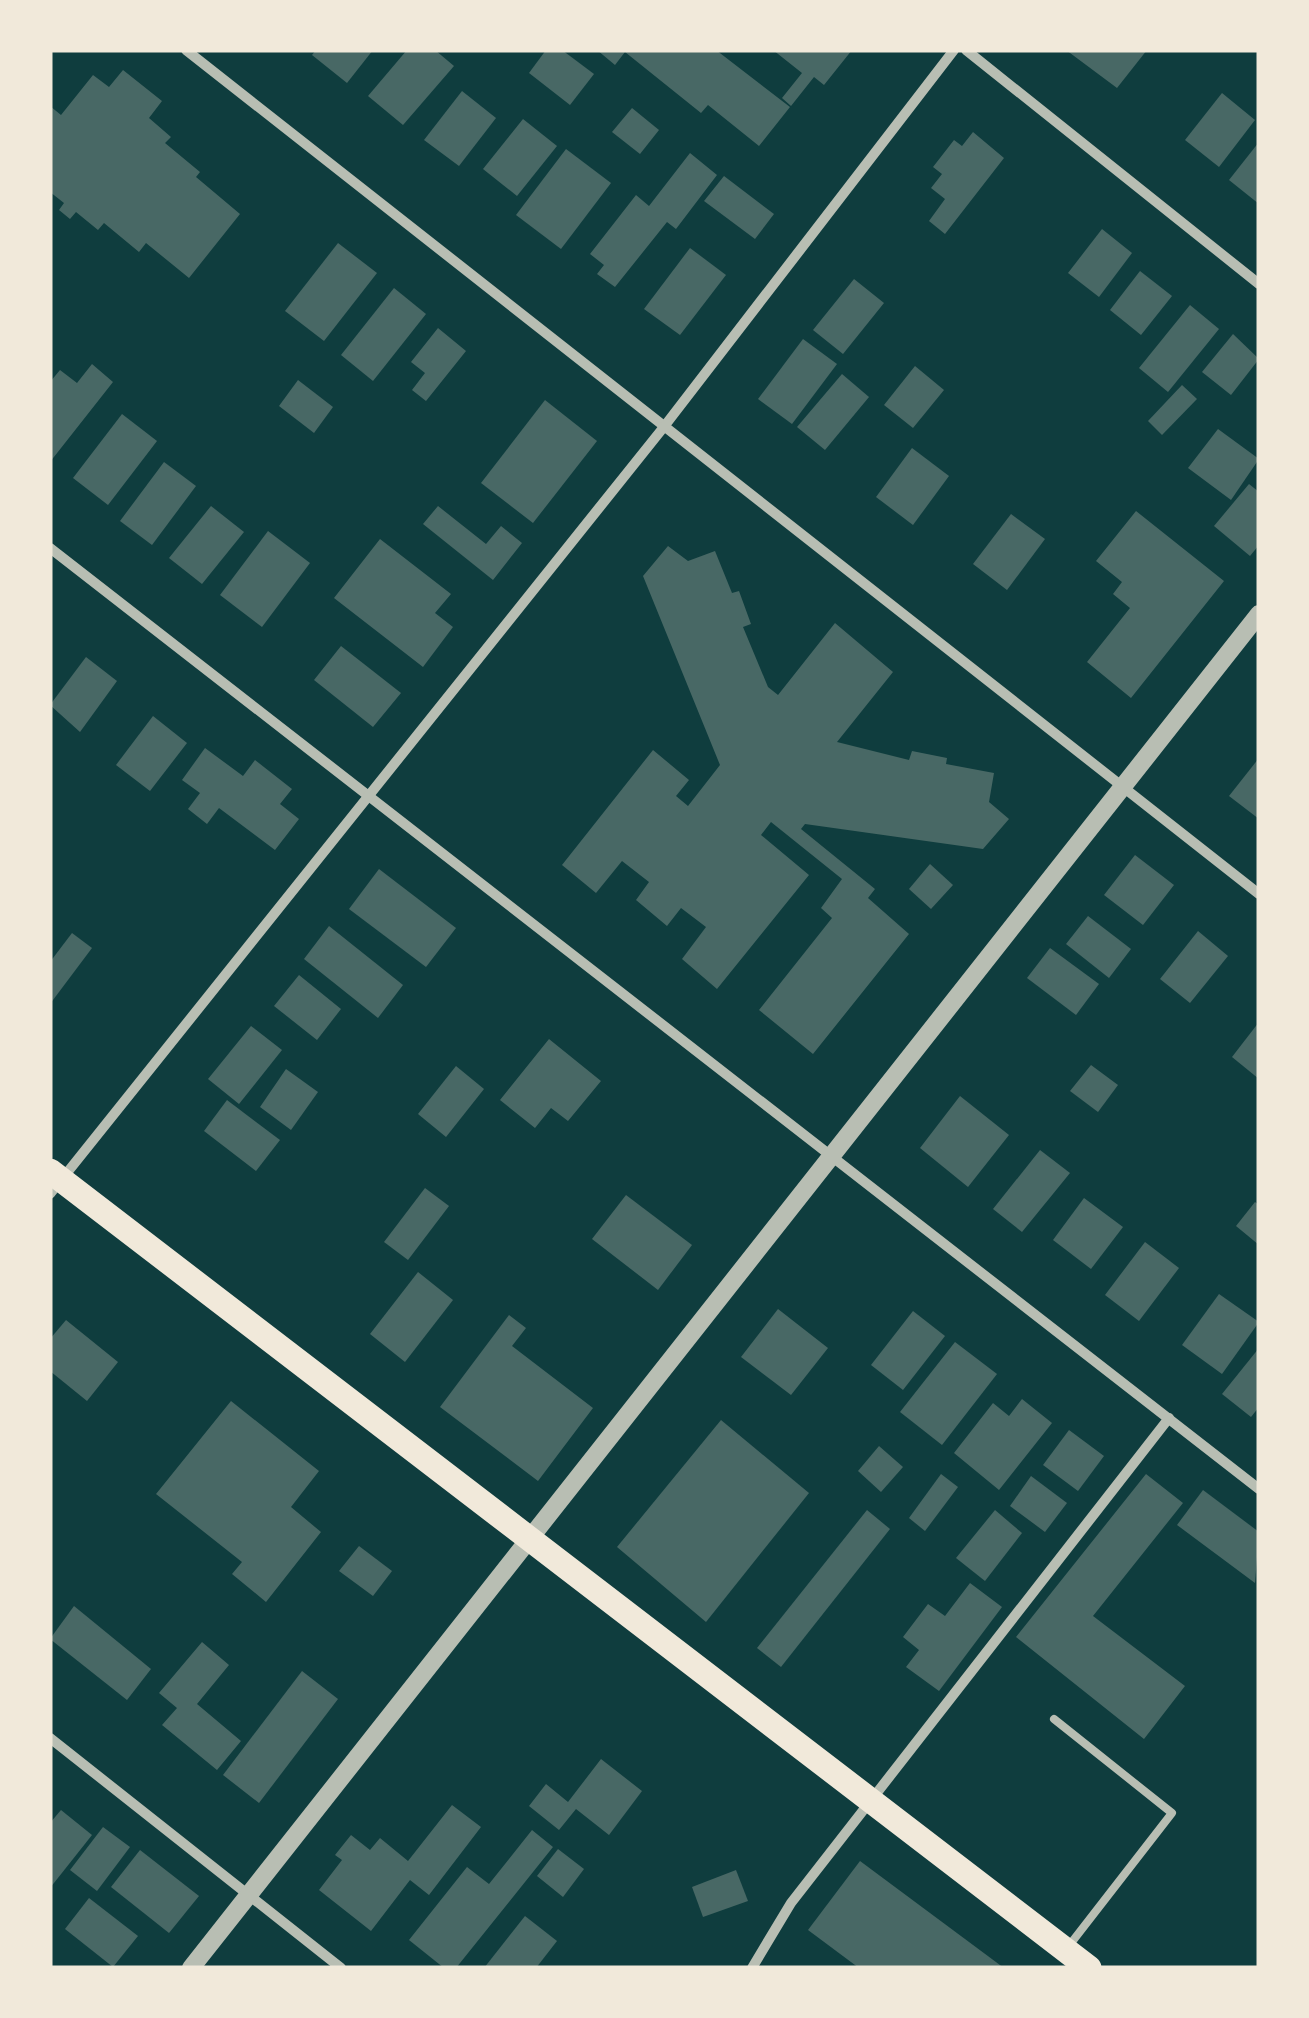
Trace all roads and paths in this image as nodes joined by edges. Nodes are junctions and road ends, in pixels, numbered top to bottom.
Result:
1 (186, 50) edge
2 (954, 50) edge
3 (966, 50) edge
4 (1259, 284) edge
5 (663, 428) junction
6 (50, 548) edge
7 (1259, 614) edge
8 (1124, 785) junction
9 (366, 797) junction
10 (1259, 894) edge
11 (831, 1157) junction
12 (54, 1182) edge
13 (1169, 1418) junction
14 (1259, 1489) edge
15 (531, 1537) junction
16 (1054, 1719) dead end
17 (50, 1738) edge
18 (869, 1802) junction
19 (247, 1898) junction
20 (1065, 1950) junction
21 (192, 1968) edge
22 (341, 1968) edge
23 (752, 1968) edge
24 (1089, 1968) edge

1 - 5 street
2 - 5 street
3 - 4 street
5 - 8 street
5 - 9 street
6 - 9 street
7 - 8 street
8 - 10 street
8 - 11 street
9 - 11 street
9 - 12 street
11 - 13 street
11 - 15 street
12 - 15 main road
13 - 14 street
13 - 18 street
15 - 18 main road
15 - 19 street
16 - 20 lane
17 - 19 street
18 - 20 main road
18 - 23 street
19 - 21 street
19 - 22 street
20 - 24 main road

